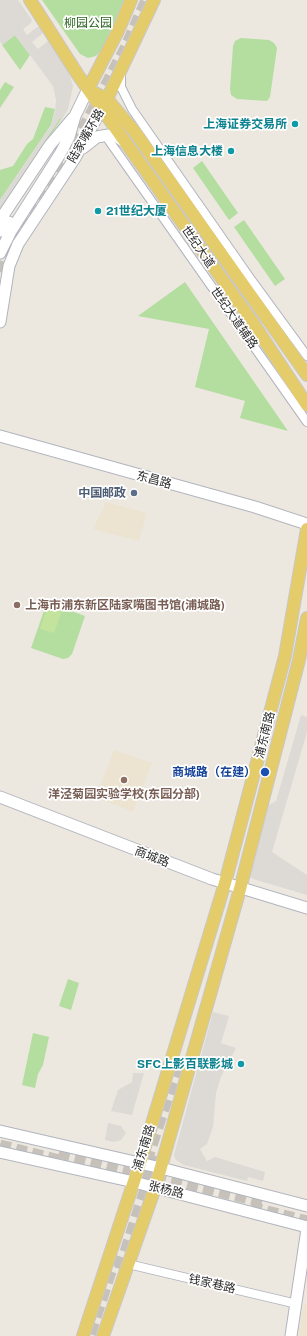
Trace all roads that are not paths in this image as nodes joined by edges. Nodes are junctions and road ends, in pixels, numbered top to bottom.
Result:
1 (30, 0) edge
2 (131, 0) edge
3 (154, 0) edge
4 (123, 66) junction
5 (88, 89) junction
6 (105, 104) junction
7 (75, 116) junction
8 (105, 136) junction
9 (126, 144) junction
10 (54, 153) dead end
11 (75, 158) junction
12 (4, 221) edge
13 (0, 231) edge
14 (0, 241) edge
15 (0, 253) edge
16 (8, 271) junction
17 (0, 295) edge
18 (0, 322) edge
19 (307, 356) edge
20 (307, 375) edge
21 (307, 405) edge
22 (307, 422) edge
23 (0, 436) edge
24 (307, 524) edge
25 (307, 529) edge
26 (307, 618) edge
27 (0, 797) edge
28 (225, 883) junction
29 (240, 889) junction
30 (307, 908) edge
31 (202, 959) junction
32 (219, 966) junction
33 (0, 1132) edge
34 (0, 1151) edge
35 (140, 1163) junction
36 (161, 1168) junction
37 (134, 1182) junction
38 (155, 1188) junction
39 (307, 1206) edge
40 (307, 1228) edge
41 (128, 1264) junction
42 (297, 1304) junction
43 (94, 1336) edge
44 (291, 1336) edge

1 - 5 main road
2 - 5 main road, 陆家嘴环路
3 - 4 main road, 陆家嘴环路
4 - 6 main road, 陆家嘴环路
4 - 19 street
5 - 6 main road, 世纪大道
5 - 7 main road, 陆家嘴环路
6 - 9 main road, 世纪大道
6 - 11 main road, 陆家嘴环路
6 - 20 main road, 世纪大道
7 - 12 main road, 陆家嘴环路
7 - 15 main road, 陆家嘴环路
8 - 9 main road
8 - 11 main road
8 - 22 street, 世纪大道辅路
9 - 21 main road, 世纪大道
10 - 12 main road
11 - 16 main road, 陆家嘴环路
12 - 13 main road
12 - 14 main road
16 - 17 main road
16 - 18 main road
23 - 24 main road, 东昌路
25 - 28 main road, 浦东南路
26 - 29 main road, 浦东南路
27 - 28 main road, 商城路
28 - 29 main road, 商城路
28 - 31 main road, 浦东南路
29 - 30 main road, 商城路
29 - 32 main road, 浦东南路
31 - 32 main road, 浦东南路
31 - 35 main road, 浦东南路
32 - 36 main road, 浦东南路
33 - 35 main road, 张杨路
34 - 37 main road, 张杨路
35 - 36 main road, 张杨路
35 - 37 main road, 浦东南路
36 - 38 main road, 浦东南路
36 - 39 main road, 张杨路
37 - 38 main road, 张杨路
37 - 43 main road, 浦东南路
38 - 40 main road, 张杨路
38 - 41 main road, 浦东南路
40 - 42 main road
41 - 42 street, 钱家巷路
41 - 43 main road, 浦东南路
42 - 44 main road

